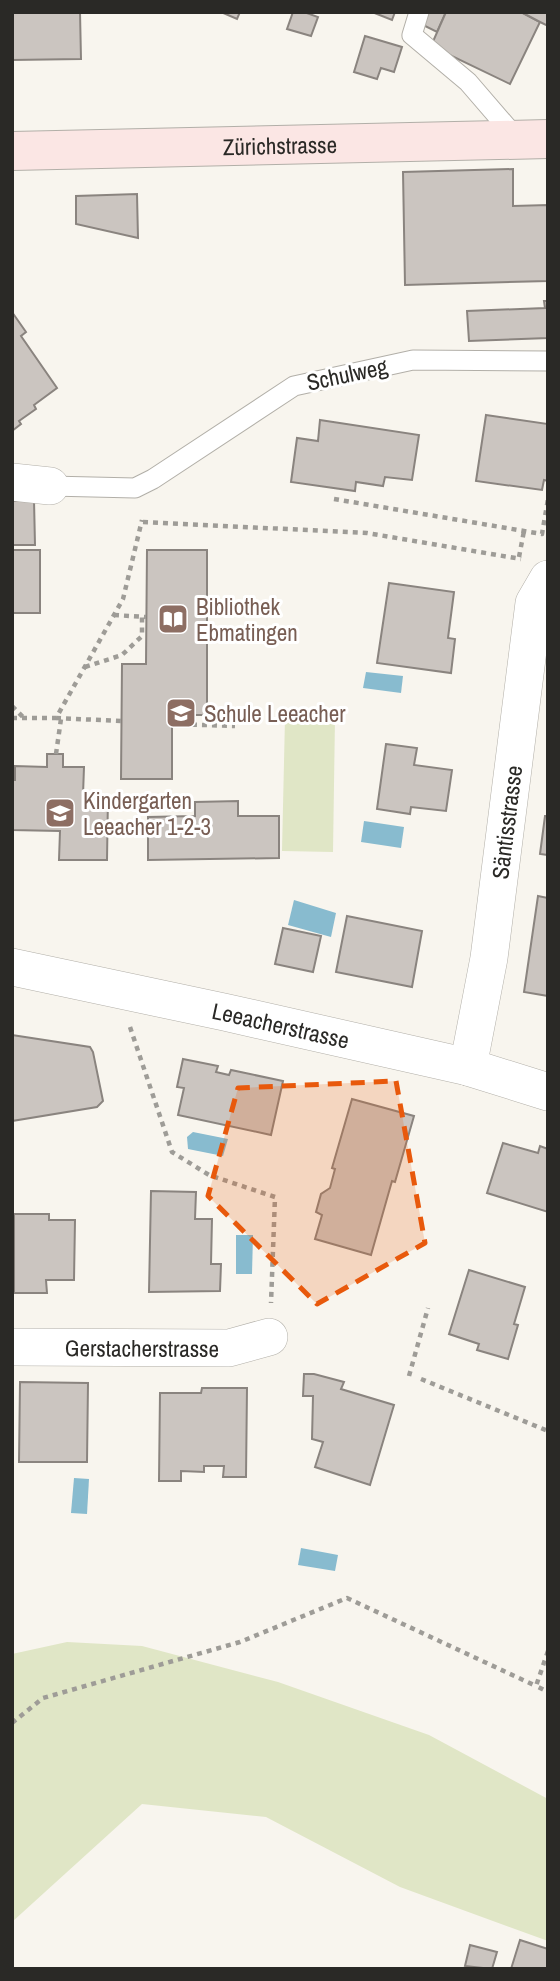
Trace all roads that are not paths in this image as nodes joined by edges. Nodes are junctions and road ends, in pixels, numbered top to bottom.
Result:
1 (419, 12) edge
2 (533, 140) edge
3 (12, 151) edge
4 (548, 362) edge
5 (12, 482) edge
6 (50, 486) joint
7 (532, 566) edge
8 (12, 967) edge
9 (468, 1067) junction
10 (548, 1093) edge
11 (269, 1336) road end
12 (12, 1347) edge

1 - 2 lane
2 - 3 main road, Zürichstrasse
4 - 6 lane, Schulweg
5 - 6 street
7 - 9 street, Säntisstrasse
8 - 9 street, Leeacherstrasse
9 - 10 street, Leeacherstrasse
11 - 12 street, Gerstacherstrasse

